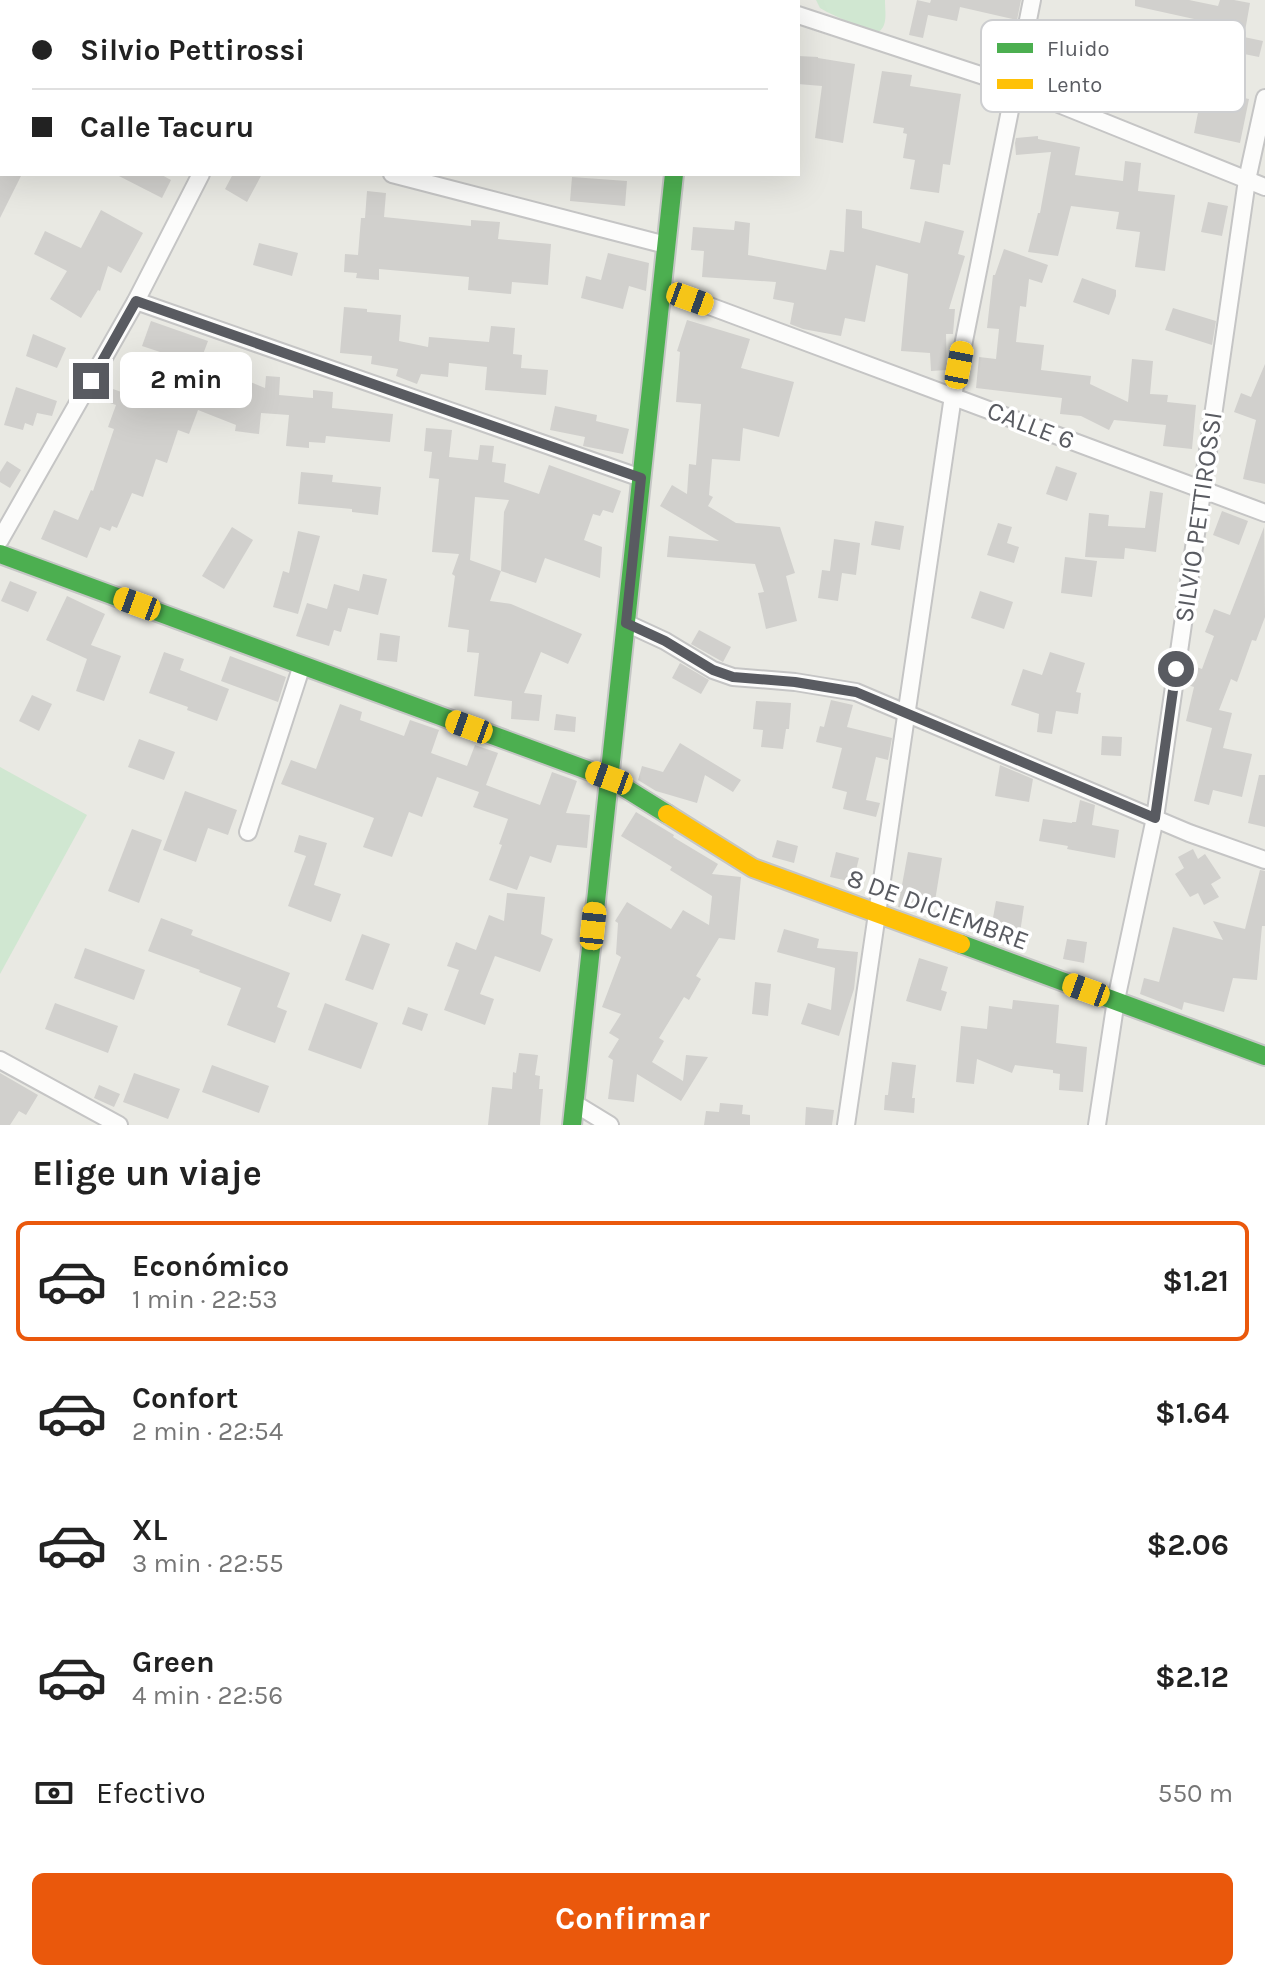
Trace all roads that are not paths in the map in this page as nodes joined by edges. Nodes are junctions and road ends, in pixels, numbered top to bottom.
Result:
1 (1032, 0) edge
2 (800, 16) edge
3 (1028, 20) edge
4 (981, 75) edge
5 (1265, 98) edge
6 (1009, 112) edge
7 (1078, 112) edge
8 (200, 176) edge
9 (400, 176) edge
10 (674, 176) edge
11 (1247, 180) junction
12 (1265, 187) edge
13 (666, 245) junction
14 (661, 288) junction
15 (136, 301) junction
16 (953, 396) junction
17 (641, 478) junction
18 (1202, 489) junction
19 (1265, 513) edge
20 (0, 540) edge
21 (0, 554) edge
22 (626, 623) junction
23 (302, 665) junction
24 (907, 713) junction
25 (609, 778) junction
26 (1155, 818) junction
27 (248, 832) dead end
28 (1265, 860) edge
29 (878, 914) junction
30 (1116, 1000) junction
31 (1265, 1056) edge
32 (0, 1060) edge
33 (574, 1103) junction
34 (119, 1125) edge
35 (572, 1125) edge
36 (610, 1125) edge
37 (846, 1125) edge
38 (1097, 1125) edge

1 - 3 street
2 - 4 street
5 - 11 street, SILVIO PETTIROSSI
6 - 16 street
7 - 11 street
8 - 15 street
9 - 13 street
10 - 13 street
11 - 12 street
11 - 18 street, SILVIO PETTIROSSI
13 - 14 street
14 - 16 street, CALLE 6
14 - 17 street
15 - 17 street
15 - 20 street
16 - 18 street, CALLE 6
16 - 24 street
17 - 22 street
18 - 19 street, CALLE 6
18 - 26 street, SILVIO PETTIROSSI
21 - 23 street, 8 DE DICIEMBRE
22 - 24 street
22 - 25 street
23 - 25 street, 8 DE DICIEMBRE
23 - 27 street
24 - 26 street
24 - 29 street
25 - 29 street, 8 DE DICIEMBRE
25 - 33 street
26 - 28 street
26 - 30 street, SILVIO PETTIROSSI
29 - 30 street, 8 DE DICIEMBRE
29 - 37 street
30 - 31 street, 8 DE DICIEMBRE
30 - 38 street, SILVIO PETTIROSSI
32 - 34 street
33 - 35 street
33 - 36 street

